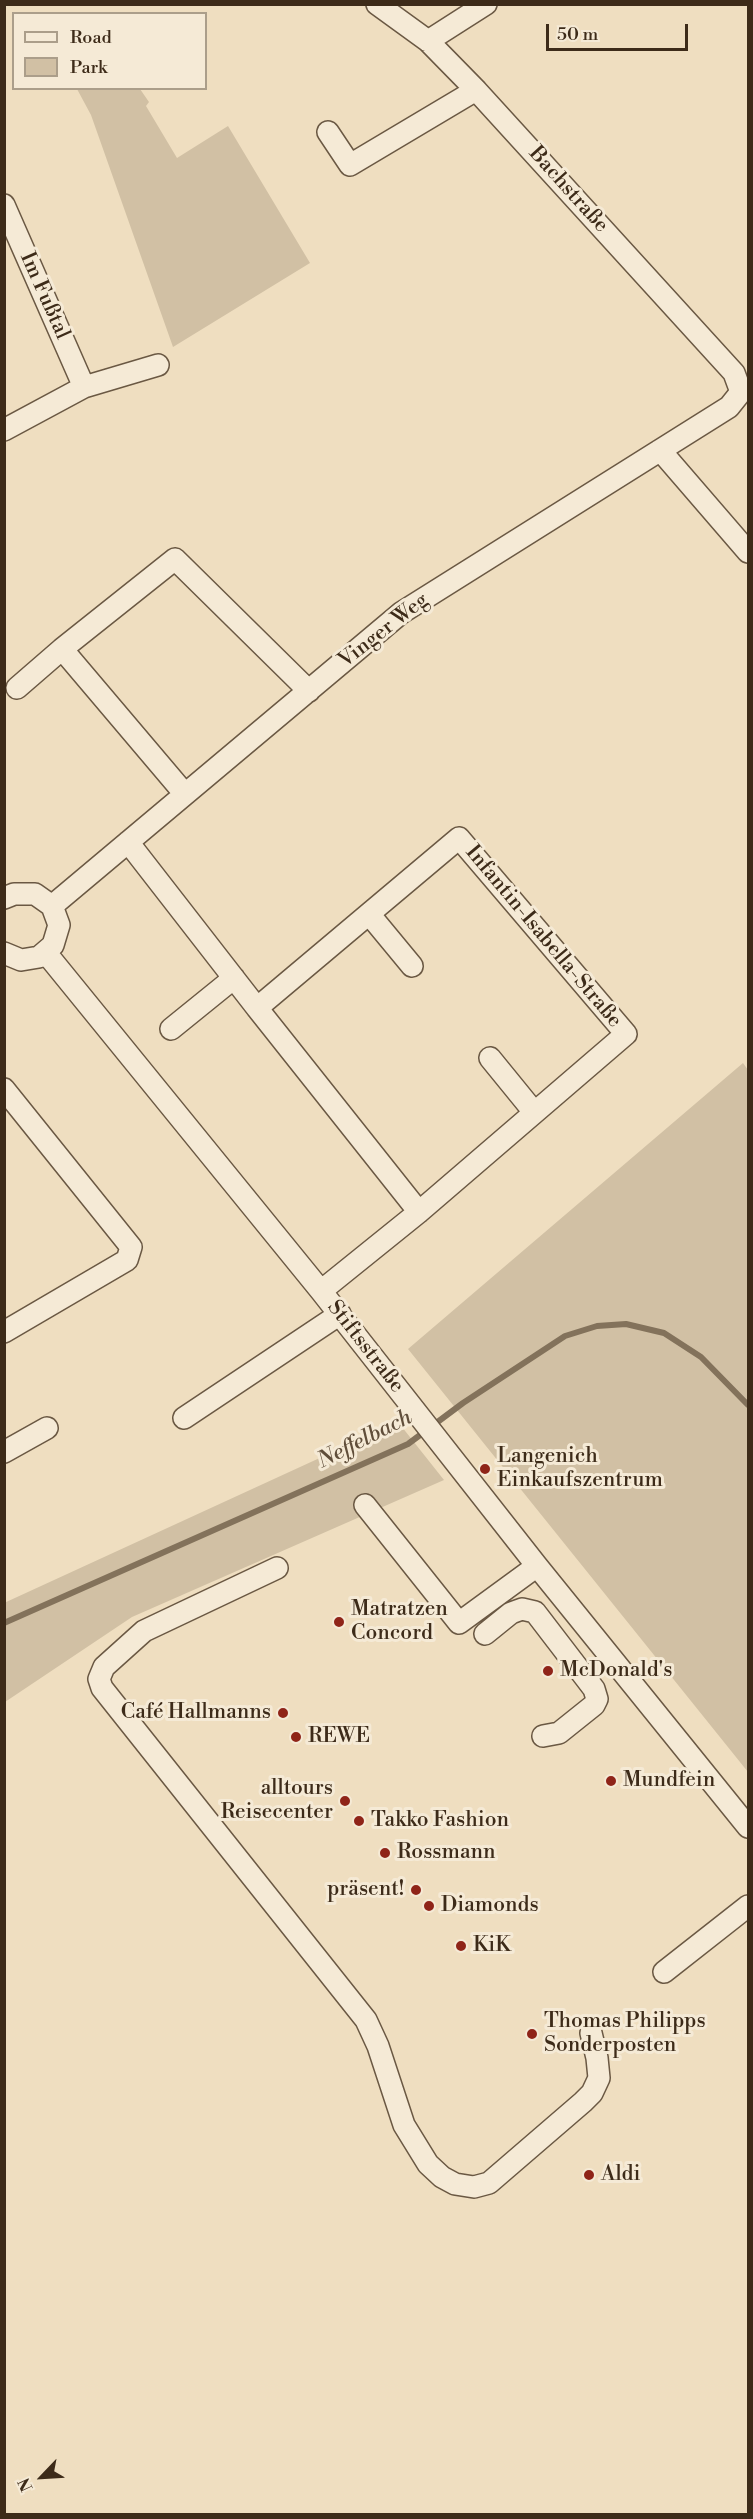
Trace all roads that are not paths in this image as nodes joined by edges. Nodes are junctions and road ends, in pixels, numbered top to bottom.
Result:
1 (377, 4) edge
2 (486, 4) edge
3 (428, 41) junction
4 (476, 90) junction
5 (328, 132) dead end
6 (4, 205) edge
7 (158, 365) dead end
8 (84, 387) junction
9 (745, 394) edge
10 (4, 430) edge
11 (660, 450) junction
12 (746, 545) edge
13 (62, 649) junction
14 (17, 688) dead end
15 (309, 691) junction
16 (184, 793) junction
17 (128, 842) junction
18 (4, 898) edge
19 (52, 906) junction
20 (369, 914) junction
21 (4, 953) edge
22 (46, 953) junction
23 (412, 966) dead end
24 (234, 978) junction
25 (256, 1008) junction
26 (171, 1029) dead end
27 (490, 1058) dead end
28 (4, 1089) edge
29 (534, 1112) junction
30 (419, 1212) junction
31 (321, 1291) junction
32 (340, 1314) junction
33 (4, 1332) edge
34 (184, 1418) dead end
35 (47, 1428) dead end
36 (4, 1452) edge
37 (365, 1505) dead end
38 (537, 1566) junction
39 (277, 1568) dead end
40 (485, 1634) dead end
41 (543, 1736) dead end
42 (748, 1827) edge
43 (748, 1906) edge
44 (664, 1972) dead end
45 (591, 2034) dead end

1 - 3 street, Bachstraße
2 - 3 street
3 - 4 street, Bachstraße
4 - 5 street
4 - 9 street, Bachstraße
6 - 8 street, Im Fußtal
7 - 8 street
8 - 10 street
9 - 11 street, Vinger Weg
11 - 12 street
11 - 15 street, Vinger Weg
13 - 14 street
13 - 15 street
13 - 16 street
15 - 16 street, Vinger Weg
16 - 17 street, Vinger Weg
17 - 19 street, Vinger Weg
17 - 24 street
18 - 19 street
19 - 22 street
20 - 23 street
20 - 25 street, Infantin-Isabella-Straße
20 - 29 street, Infantin-Isabella-Straße
21 - 22 street
22 - 31 street, Stiftsstraße
24 - 25 street
24 - 26 street
25 - 30 street
27 - 29 street
28 - 33 street
29 - 30 street, Infantin-Isabella-Straße
30 - 31 street, Infantin-Isabella-Straße
31 - 32 street, Stiftsstraße
32 - 34 street
32 - 38 street, Stiftsstraße
35 - 36 street
37 - 38 street
38 - 42 street, Stiftsstraße
39 - 45 street
40 - 41 street
43 - 44 street

